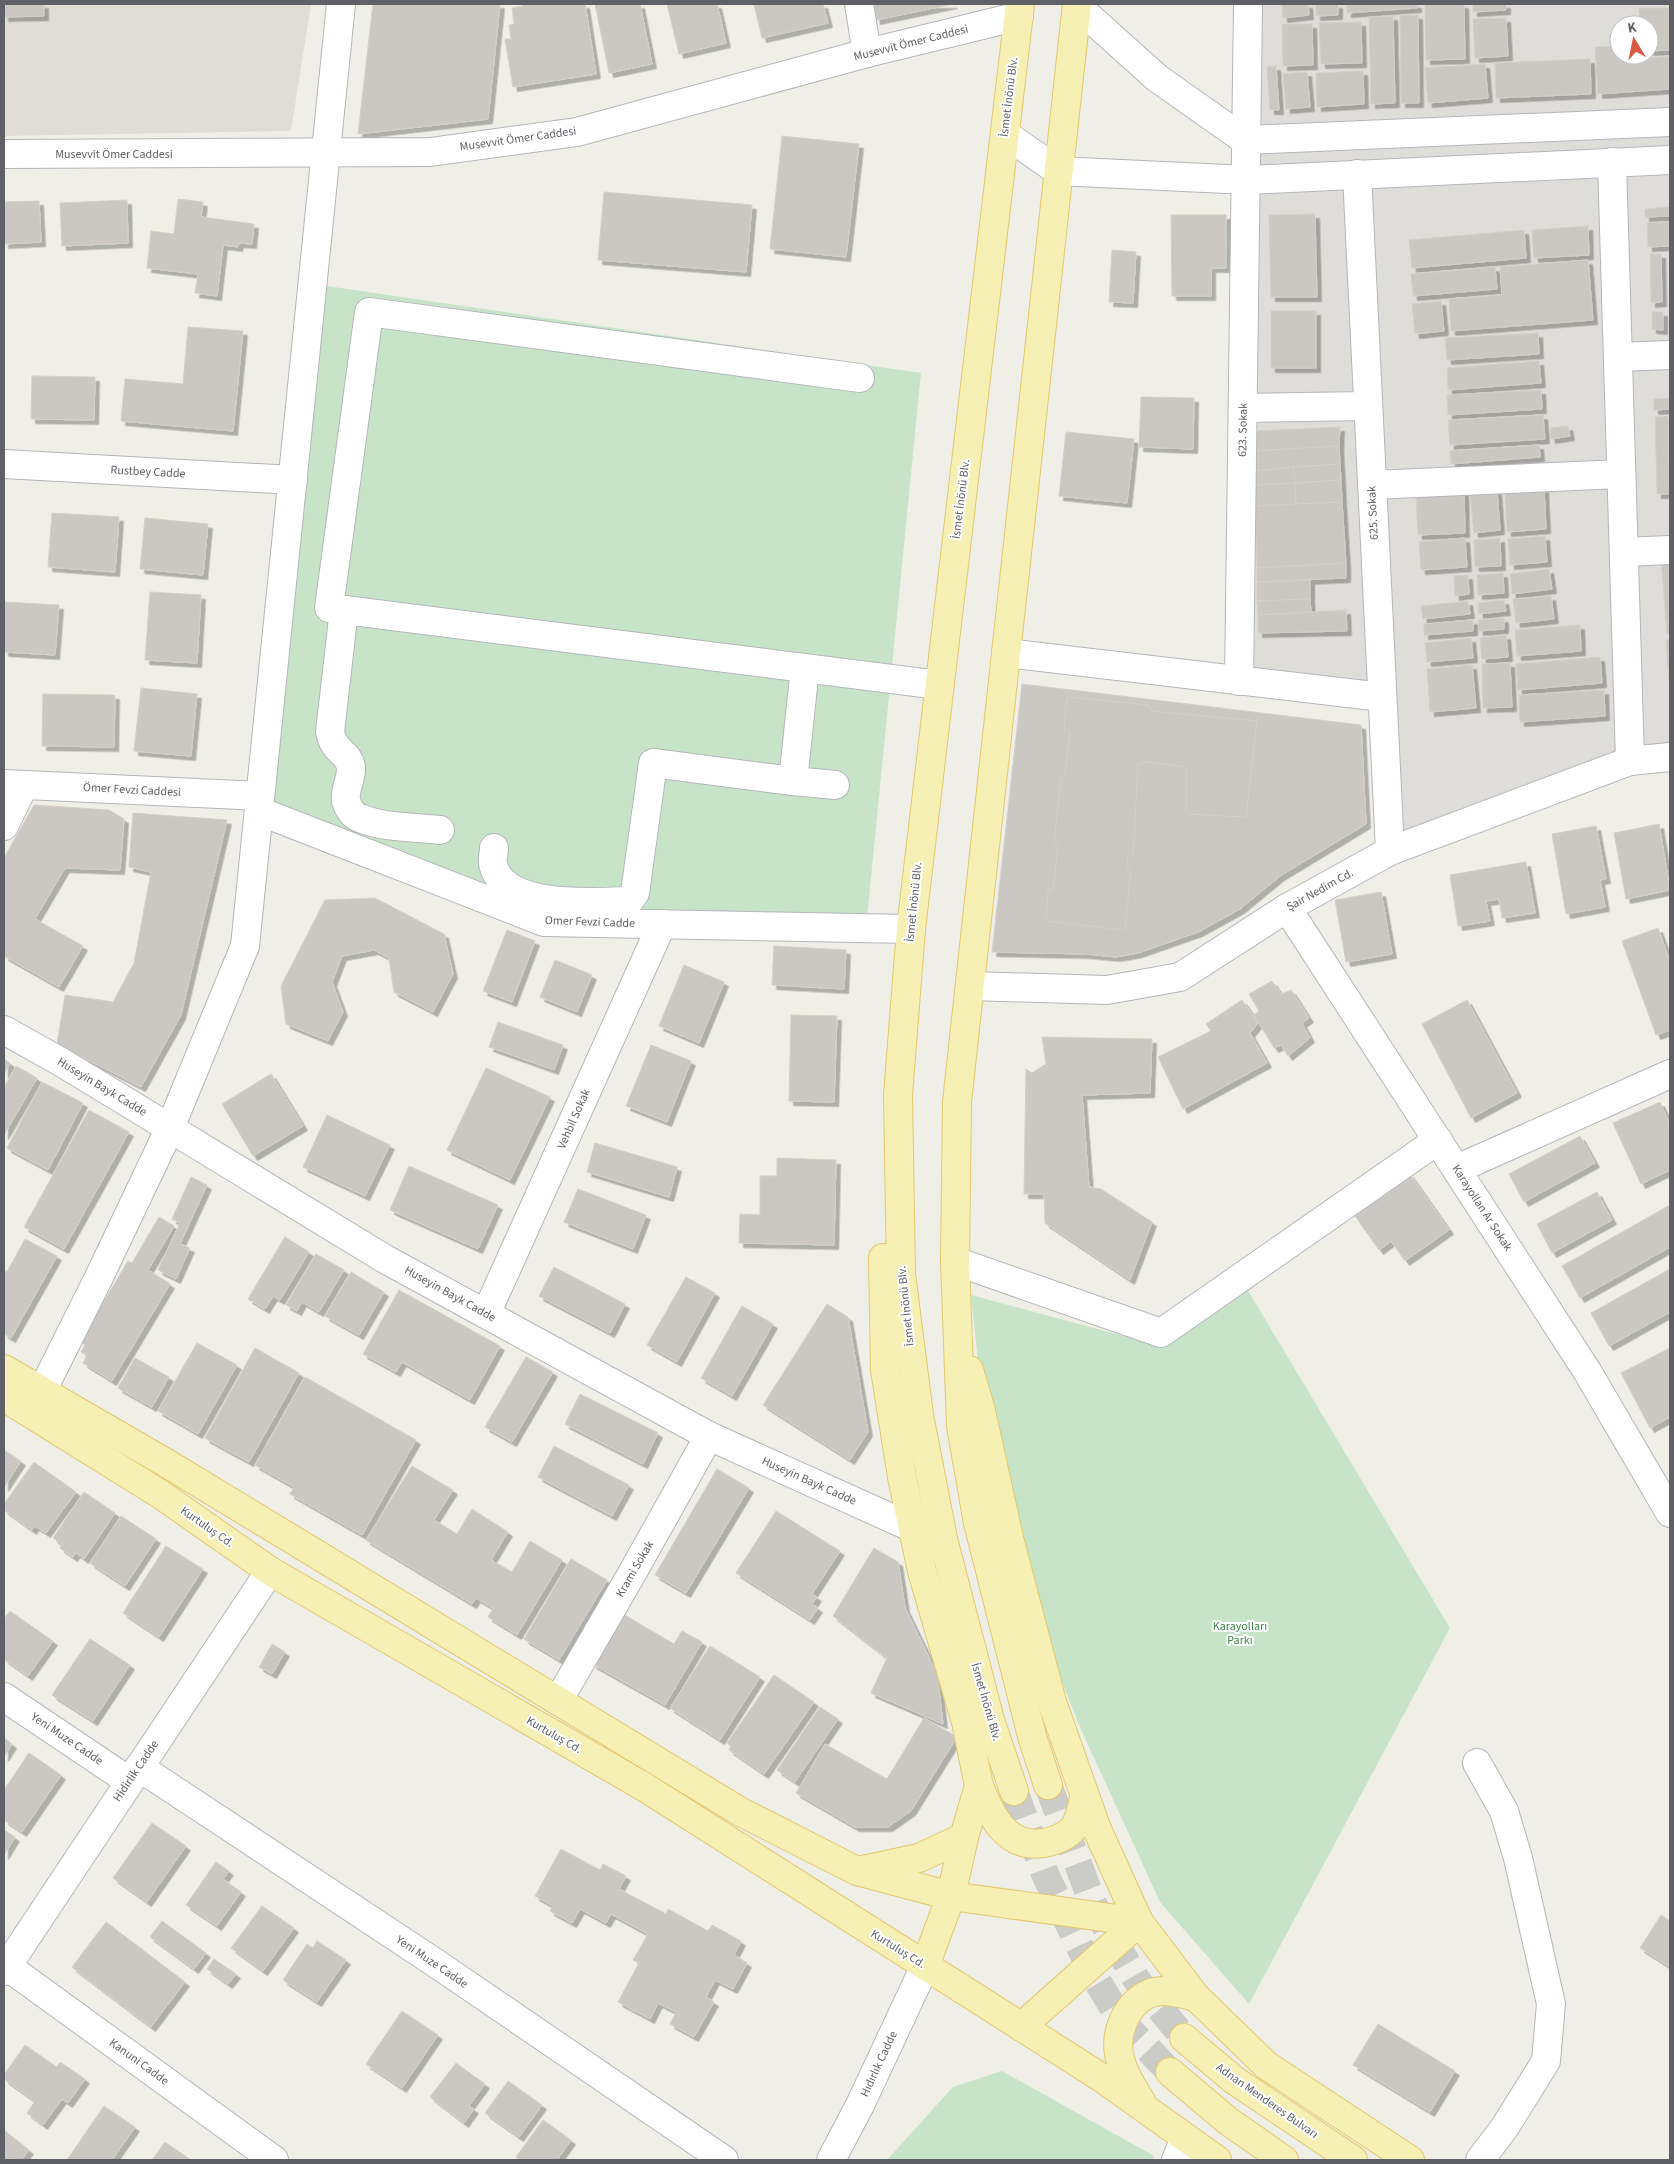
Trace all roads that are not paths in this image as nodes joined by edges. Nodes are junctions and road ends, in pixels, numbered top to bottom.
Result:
1 (341, 4) edge
2 (859, 4) edge
3 (1248, 4) edge
4 (1077, 5) edge
5 (1019, 10) edge
6 (867, 53) junction
7 (1670, 122) edge
8 (1005, 134) junction
9 (1245, 140) junction
10 (326, 153) junction
11 (4, 154) edge
12 (1670, 160) edge
13 (1612, 162) junction
14 (1058, 171) junction
15 (1357, 174) junction
16 (1247, 180) junction
17 (1670, 355) edge
18 (1618, 357) junction
19 (860, 378) dead end
20 (1368, 406) junction
21 (1244, 408) junction
22 (4, 464) edge
23 (1621, 474) junction
24 (293, 480) junction
25 (1372, 485) junction
26 (1670, 550) edge
27 (1624, 552) junction
28 (344, 610) junction
29 (1006, 653) junction
30 (805, 668) junction
31 (1239, 681) junction
32 (939, 685) junction
33 (1382, 697) junction
34 (1670, 757) edge
35 (1630, 762) junction
36 (793, 782) junction
37 (14, 784) edge
38 (835, 785) dead end
39 (260, 804) junction
40 (4, 826) edge
41 (440, 830) dead end
42 (494, 848) dead end
43 (1390, 851) junction
44 (1287, 908) junction
45 (662, 924) junction
46 (910, 930) junction
47 (970, 986) junction
48 (4, 1030) edge
49 (1670, 1074) edge
50 (898, 1095) junction
51 (170, 1128) junction
52 (1438, 1140) junction
53 (1457, 1169) junction
54 (955, 1261) junction
55 (486, 1314) junction
56 (958, 1335) junction
57 (4, 1369) edge
58 (42, 1391) junction
59 (4, 1398) edge
60 (709, 1436) junction
61 (1670, 1513) edge
62 (912, 1528) junction
63 (270, 1571) junction
64 (4, 1697) edge
65 (558, 1701) junction
66 (1477, 1763) dead end
67 (134, 1774) junction
68 (1048, 1785) tunnel mouth
69 (979, 1786) junction
70 (1014, 1791) tunnel mouth
71 (1085, 1796) junction
72 (964, 1837) junction
73 (857, 1871) junction
74 (951, 1896) junction
75 (1139, 1922) junction
76 (925, 1966) junction
77 (5, 1967) edge
78 (1196, 1997) junction
79 (1021, 2027) junction
80 (1184, 2038) tunnel mouth
81 (1170, 2072) tunnel mouth
82 (1145, 2109) junction
83 (1181, 2149) edge
84 (274, 2160) edge
85 (724, 2160) edge
86 (831, 2160) edge
87 (1217, 2160) edge
88 (1284, 2160) edge
89 (1352, 2160) edge
90 (1410, 2160) edge
91 (1480, 2160) edge

1 - 10 street
2 - 6 street
3 - 9 street, 623. Sokak
4 - 9 street
4 - 14 main road
5 - 6 street, Musevvit Ömer Caddesi
5 - 8 main road, İsmet İnönü Blv.
6 - 10 street, Musevvit Ömer Caddesi
7 - 9 street
8 - 14 street
8 - 32 main road, İsmet İnönü Blv.
9 - 16 street, 623. Sokak
10 - 11 street, Musevvit Ömer Caddesi
10 - 24 street
12 - 13 street
13 - 15 street
13 - 18 street
14 - 16 street
14 - 29 main road
15 - 16 street
15 - 20 street, 625. Sokak
16 - 21 street, 623. Sokak
17 - 18 street
18 - 23 street
19 - 28 street
20 - 21 street
20 - 25 street, 625. Sokak
21 - 31 street, 623. Sokak
22 - 24 street, Rustbey Cadde
23 - 25 street
23 - 27 street
24 - 39 street
25 - 33 street, 625. Sokak
26 - 27 street
27 - 35 street
28 - 30 street
28 - 41 street
29 - 31 street
29 - 47 main road
30 - 32 street
30 - 36 street
31 - 33 street
32 - 46 main road, İsmet İnönü Blv.
33 - 43 street, 625. Sokak
34 - 35 street, Şair Nedim Cd.
35 - 43 street, Şair Nedim Cd.
36 - 38 street
36 - 42 street
37 - 39 street, Ömer Fevzi Caddesi
37 - 40 street
39 - 45 street, Omer Fevzi Cadde
39 - 51 street
43 - 44 street, Şair Nedim Cd.
44 - 47 street, Şair Nedim Cd.
44 - 52 street, Karayollan Ar Sokak
45 - 46 street, Omer Fevzi Cadde
45 - 55 street, Vehbil Sokak
46 - 50 main road, İsmet İnönü Blv.
47 - 54 main road
48 - 51 street, Huseyin Bayk Cadde
49 - 53 street
50 - 62 main road
50 - 70 main road, İsmet İnönü Blv.
51 - 55 street, Huseyin Bayk Cadde
51 - 58 street
52 - 53 street, Karayollan Ar Sokak
52 - 54 street
53 - 61 street, Karayollan Ar Sokak
54 - 56 main road
55 - 60 street, Huseyin Bayk Cadde
56 - 68 main road
56 - 71 main road
57 - 58 main road
58 - 65 main road
59 - 63 main road, Kurtuluş Cd.
60 - 62 street, Huseyin Bayk Cadde
60 - 65 street, Krami Sokak
62 - 69 main road
63 - 67 street, Hidirlik Cadde
63 - 76 main road, Kurtuluş Cd.
64 - 67 street, Yeni Muze Cadde
65 - 73 main road
66 - 91 street
67 - 77 street, Hidirlik Cadde
67 - 85 street, Yeni Muze Cadde
69 - 71 main road
69 - 72 main road
71 - 75 main road
72 - 73 main road
72 - 74 main road
73 - 74 main road
74 - 75 main road
74 - 76 main road
75 - 78 main road
75 - 79 main road
76 - 79 main road, Kurtuluş Cd.
76 - 86 street, Hıdırlık Cadde
77 - 84 street, Kanuni Cadde
78 - 82 main road
78 - 90 main road
79 - 82 main road, Kurtuluş Cd.
80 - 89 main road, Adnan Menderes Bulvarı
81 - 88 main road
82 - 83 main road, Kurtuluş Cd.
83 - 87 main road, Kurtuluş Cd.

